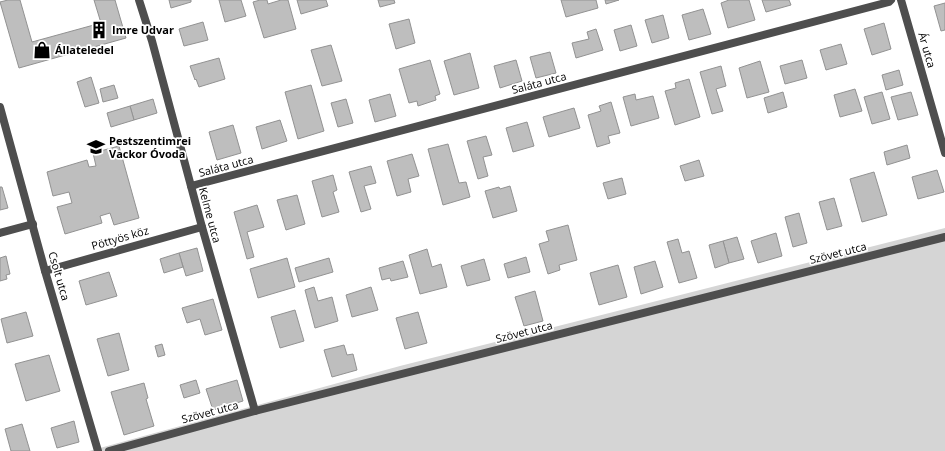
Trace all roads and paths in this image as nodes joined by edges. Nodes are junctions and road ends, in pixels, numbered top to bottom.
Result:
1 (139, 0) edge
2 (891, 0) edge
3 (901, 0) edge
4 (0, 107) edge
5 (945, 153) edge
6 (191, 186) junction
7 (33, 224) junction
8 (202, 227) junction
9 (0, 233) edge
10 (945, 237) edge
11 (45, 270) junction
12 (255, 411) junction
13 (98, 451) edge
14 (110, 451) edge

1 - 6 street, Kelme utca
2 - 6 street, Saláta utca
3 - 5 street, Ár utca
4 - 7 street, Csolt utca
6 - 8 street, Kelme utca
7 - 9 street
7 - 11 street, Csolt utca
8 - 11 street, Pöttyös köz
8 - 12 street, Kelme utca
10 - 12 street, Szövet utca
11 - 13 street, Csolt utca
12 - 14 street, Szövet utca

